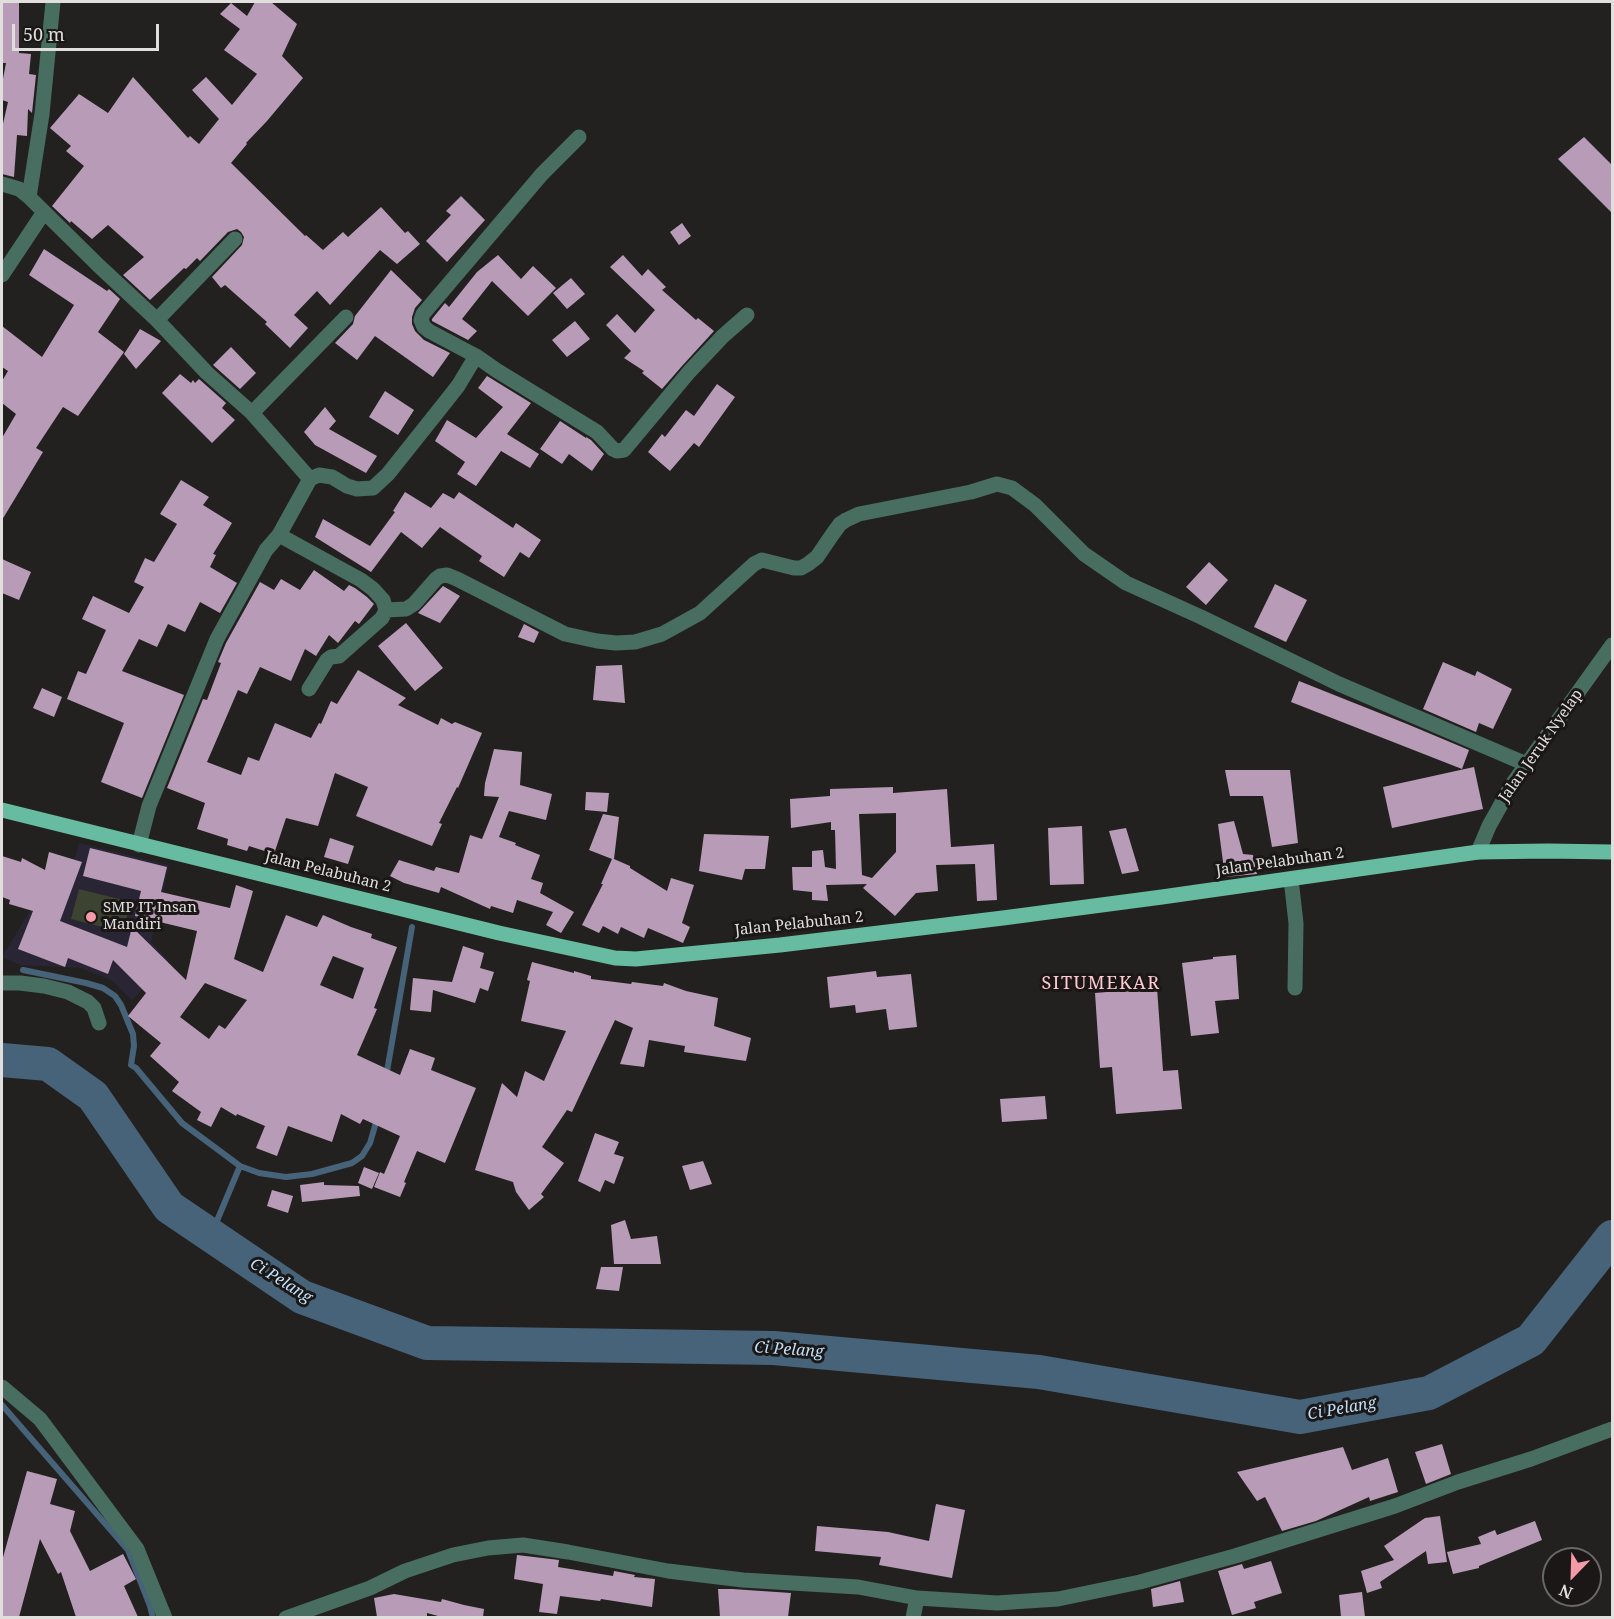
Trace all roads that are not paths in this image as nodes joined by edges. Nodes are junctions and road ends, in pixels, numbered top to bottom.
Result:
1 (53, 2) edge
2 (579, 137) dead end
3 (2, 184) edge
4 (29, 197) junction
5 (44, 212) junction
6 (235, 239) dead end
7 (2, 275) edge
8 (747, 315) dead end
9 (346, 317) dead end
10 (157, 321) junction
11 (476, 356) junction
12 (252, 413) junction
13 (310, 479) junction
14 (279, 536) junction
15 (386, 610) junction
16 (1612, 645) edge
17 (309, 689) dead end
18 (1526, 764) junction
19 (2, 810) edge
20 (139, 845) junction
21 (1479, 852) junction
22 (1612, 852) edge
23 (1291, 879) junction
24 (2, 983) edge
25 (1295, 988) dead end
26 (99, 1023) dead end
27 (2, 1387) edge
28 (1612, 1429) edge
29 (917, 1598) junction
30 (995, 1610) edge
31 (165, 1617) edge
32 (286, 1617) edge
33 (913, 1617) edge

1 - 4 street
2 - 11 street
3 - 4 street
4 - 5 street
5 - 7 street
5 - 10 street
6 - 10 street
8 - 11 street
9 - 12 street
10 - 12 street
11 - 13 street
12 - 13 street
13 - 14 street
14 - 15 street
14 - 20 street
15 - 17 street
15 - 18 street
16 - 18 street, Jalan Jeruk Nyelap
18 - 21 street, Jalan Jeruk Nyelap
19 - 20 main road, Jalan Pelabuhan 2
20 - 23 main road, Jalan Pelabuhan 2
21 - 22 main road, Jalan Pelabuhan 2
21 - 23 main road, Jalan Pelabuhan 2
23 - 25 street
24 - 26 street
27 - 31 street
28 - 30 street
29 - 30 street
29 - 32 street
29 - 33 street

